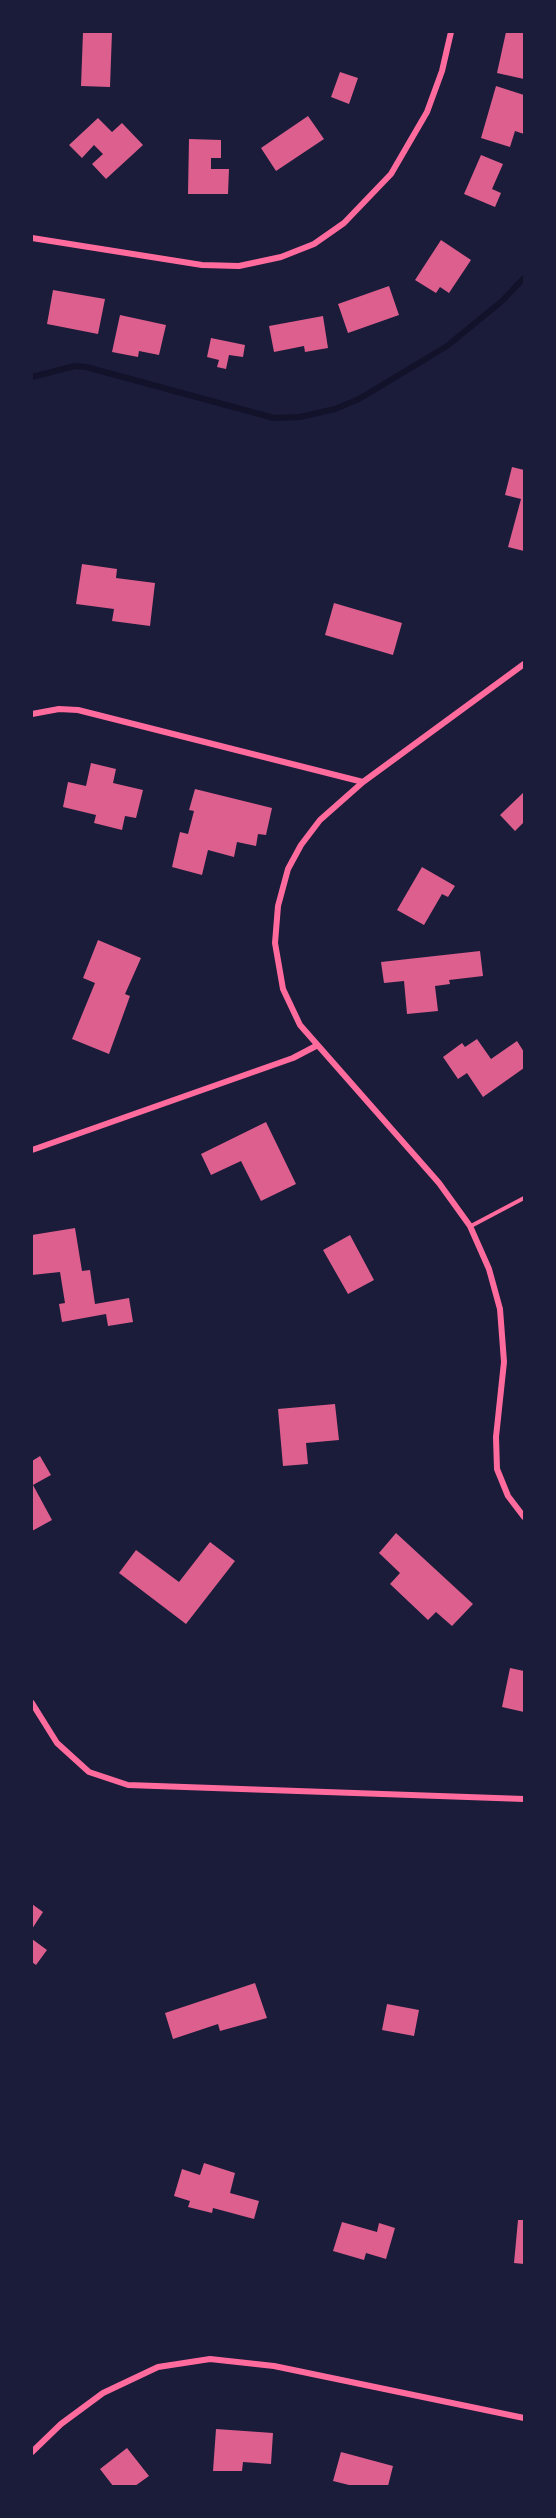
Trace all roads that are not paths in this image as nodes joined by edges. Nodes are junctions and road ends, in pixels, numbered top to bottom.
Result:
1 (451, 32) edge
2 (32, 238) edge
3 (525, 664) edge
4 (32, 714) edge
5 (363, 782) junction
6 (316, 1046) junction
7 (32, 1150) edge
8 (525, 1198) edge
9 (470, 1226) junction
10 (525, 1517) edge
11 (32, 1703) edge
12 (525, 1799) edge
13 (525, 2418) edge
14 (32, 2452) edge

1 - 2 street
3 - 5 street
4 - 5 street
5 - 6 street
6 - 7 street
6 - 9 street
8 - 9 lane
9 - 10 street
11 - 12 street
13 - 14 street

